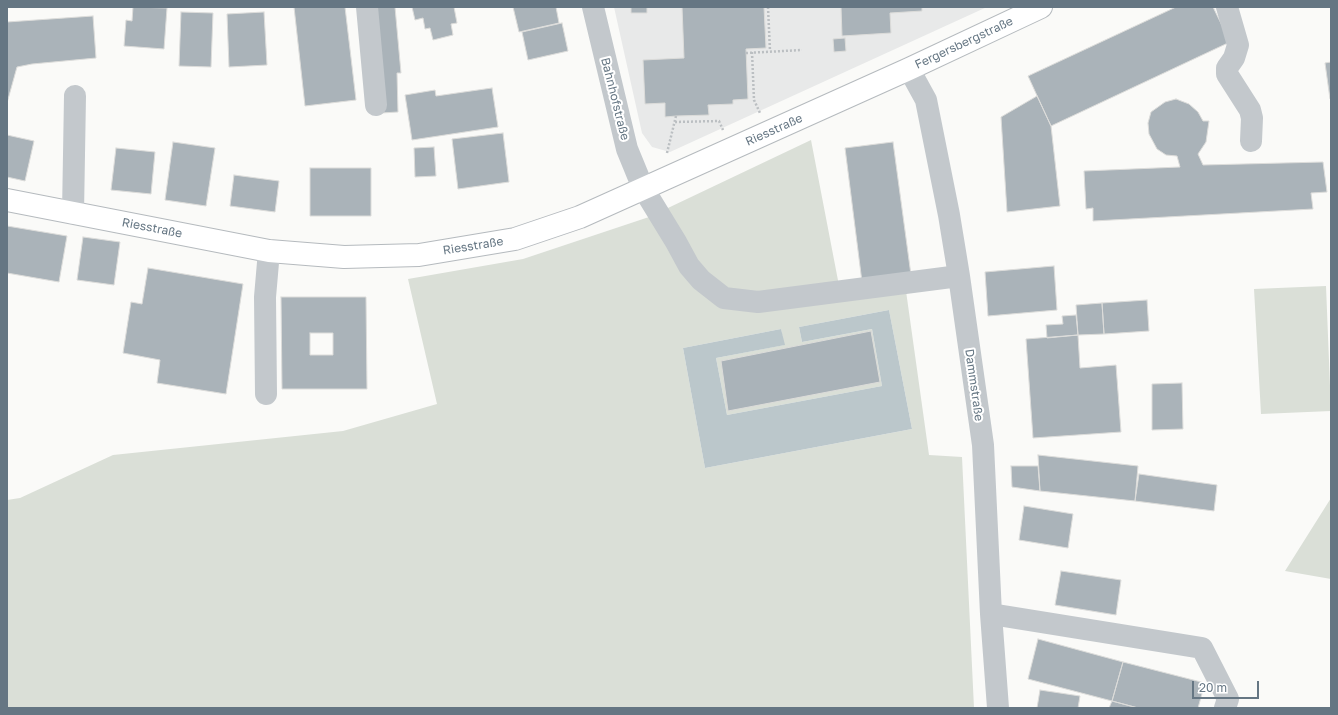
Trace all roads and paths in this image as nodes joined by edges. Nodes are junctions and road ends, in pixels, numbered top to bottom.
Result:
1 (367, 7) edge
2 (593, 7) edge
3 (768, 7) edge
4 (1041, 7) edge
5 (1227, 7) edge
6 (754, 48) dead end
7 (802, 50) dead end
8 (770, 51) junction
9 (753, 52) junction
10 (746, 53) dead end
11 (909, 69) junction
12 (75, 96) dead end
13 (376, 106) dead end
14 (676, 116) dead end
15 (675, 122) junction
16 (769, 132) junction
17 (1251, 141) dead end
18 (731, 149) junction
19 (675, 174) junction
20 (643, 188) junction
21 (7, 200) edge
22 (73, 213) junction
23 (269, 251) junction
24 (959, 276) junction
25 (266, 394) dead end
26 (991, 614) junction
27 (998, 708) edge
28 (1225, 708) edge

1 - 13 street
2 - 20 street, Bahnhofstraße
3 - 8 path
4 - 11 main road, Fergersbergstraße
5 - 17 street
6 - 9 path
7 - 8 path
8 - 9 path
9 - 10 path
9 - 16 path
11 - 16 main road, Riesstraße
11 - 24 street, Dammstraße
12 - 22 street
14 - 15 path
15 - 18 path
15 - 19 path
16 - 18 main road, Riesstraße
18 - 19 main road, Riesstraße
19 - 20 main road, Riesstraße
20 - 23 main road, Riesstraße
20 - 24 street, Bahnhofstraße
21 - 22 main road, Riesstraße
22 - 23 main road, Riesstraße
23 - 25 street
24 - 26 street, Dammstraße
26 - 27 street, Dammstraße
26 - 28 street

